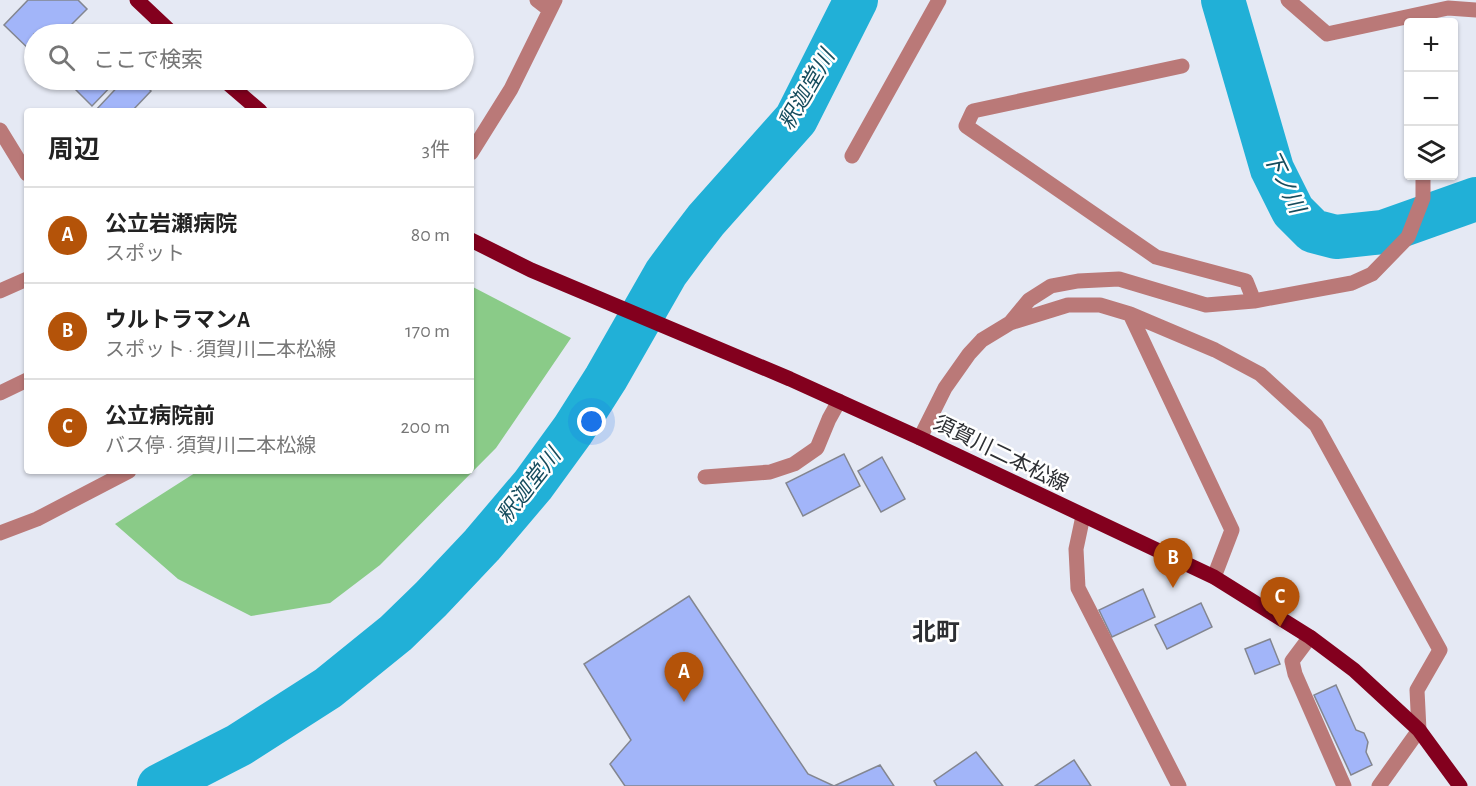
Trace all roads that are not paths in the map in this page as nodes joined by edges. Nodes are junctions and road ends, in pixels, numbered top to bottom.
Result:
1 (136, 0) edge
2 (537, 0) edge
3 (939, 0) edge
4 (1288, 0) edge
5 (1448, 4) edge
6 (553, 5) edge
7 (1476, 10) edge
8 (1418, 18) edge
9 (1404, 21) edge
10 (162, 24) edge
11 (1182, 66) dead end
12 (236, 90) edge
13 (257, 108) edge
14 (0, 130) edge
15 (474, 148) edge
16 (852, 156) dead end
17 (24, 169) edge
18 (1423, 180) edge
19 (474, 242) edge
20 (24, 280) edge
21 (0, 291) edge
22 (1254, 301) junction
23 (1130, 314) junction
24 (1010, 323) junction
25 (24, 381) edge
26 (0, 393) edge
27 (839, 401) junction
28 (920, 438) junction
29 (123, 474) edge
30 (705, 477) dead end
31 (1083, 516) junction
32 (0, 533) edge
33 (1214, 577) junction
34 (1310, 637) junction
35 (1419, 730) junction
36 (1179, 786) edge
37 (1344, 786) edge
38 (1379, 786) edge
39 (1460, 786) edge

1 - 10 main road
2 - 6 street
3 - 16 street
4 - 9 street
5 - 7 street
5 - 8 street
6 - 15 street
11 - 22 street
12 - 13 main road
14 - 17 street
18 - 22 street
19 - 27 main road, 須賀川二本松線
20 - 21 street
22 - 24 street
23 - 24 street
23 - 33 street
23 - 35 street
24 - 28 street
25 - 26 street
27 - 28 main road, 須賀川二本松線
27 - 30 street
28 - 31 main road, 須賀川二本松線
29 - 32 street
31 - 33 main road, 須賀川二本松線
31 - 36 street
33 - 34 main road, 須賀川二本松線
34 - 35 main road, 須賀川二本松線
34 - 37 street
35 - 38 street
35 - 39 main road, 須賀川二本松線

